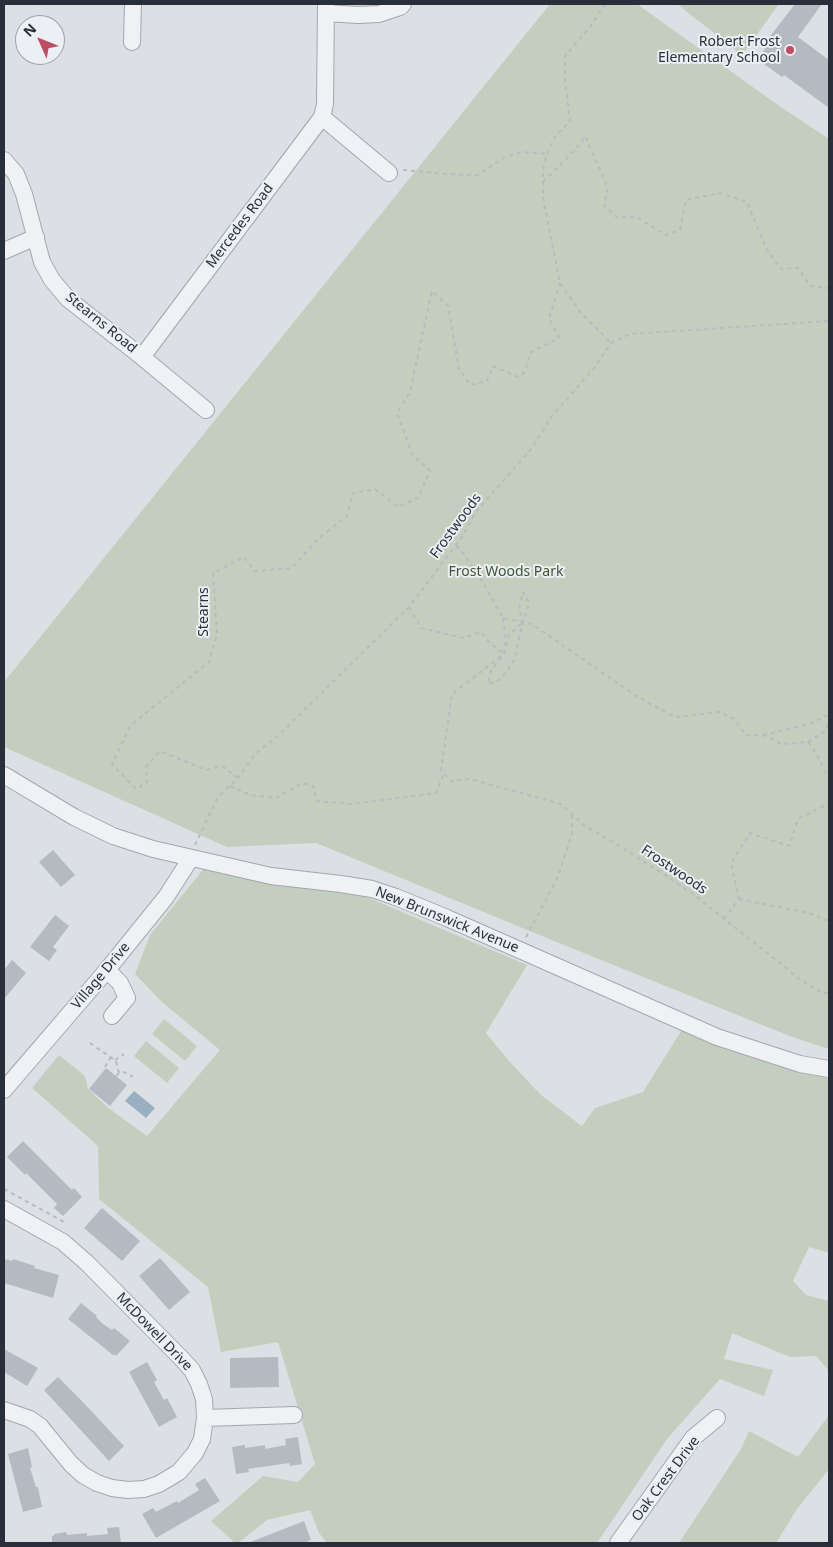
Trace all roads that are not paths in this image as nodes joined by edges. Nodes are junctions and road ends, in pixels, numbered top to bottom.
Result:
1 (132, 4) edge
2 (403, 4) edge
3 (326, 8) edge
4 (132, 42) dead end
5 (322, 117) junction
6 (4, 160) edge
7 (389, 173) road end
8 (36, 237) junction
9 (4, 252) edge
10 (142, 356) junction
11 (206, 410) dead end
12 (4, 775) edge
13 (190, 858) junction
14 (107, 970) junction
15 (112, 1016) dead end
16 (829, 1069) edge
17 (4, 1090) edge
18 (4, 1209) edge
19 (4, 1410) edge
20 (294, 1415) dead end
21 (206, 1418) junction
22 (717, 1418) dead end
23 (618, 1543) edge

1 - 4 street
2 - 3 street
3 - 5 street
5 - 7 street
5 - 10 street, Mercedes Road
6 - 8 street, Stearns Road
8 - 9 street
8 - 10 street, Stearns Road
10 - 11 street, Stearns Road
12 - 13 street, New Brunswick Avenue
13 - 14 street, Village Drive
13 - 16 street, New Brunswick Avenue
14 - 15 street
14 - 17 street, Village Drive
18 - 21 street, McDowell Drive
19 - 21 street, McDowell Drive
20 - 21 street
22 - 23 street, Oak Crest Drive

